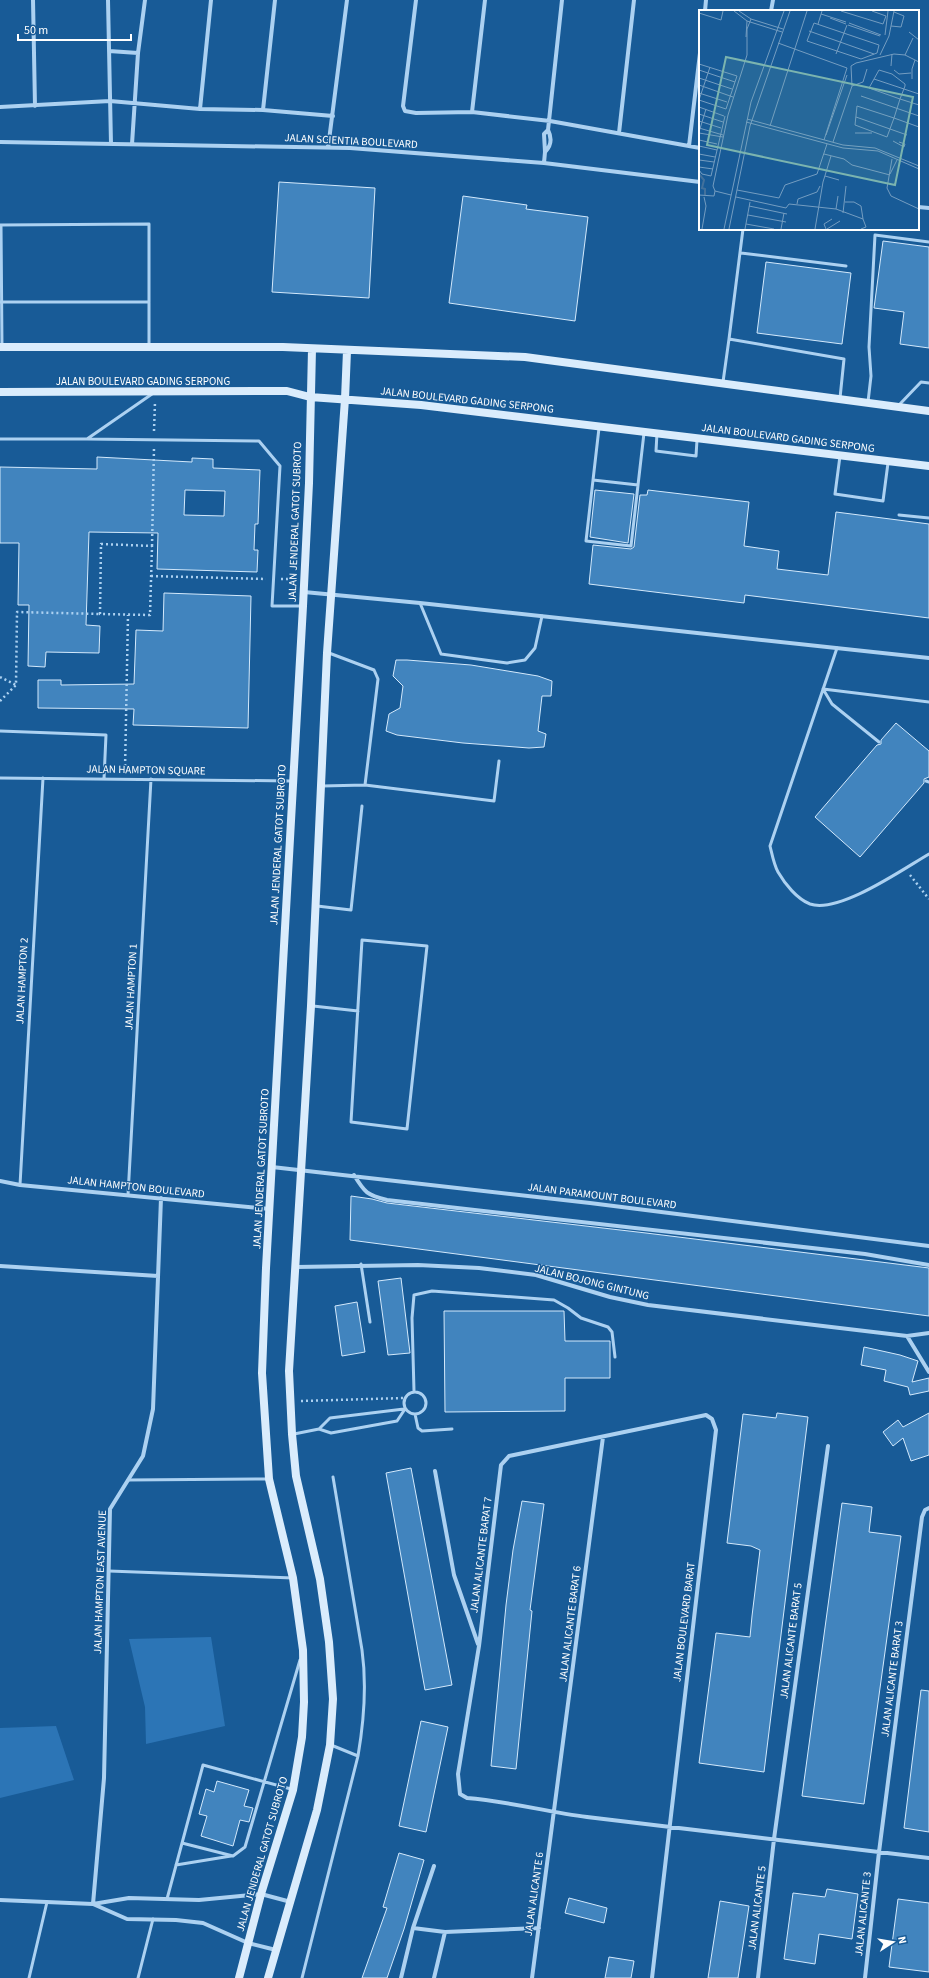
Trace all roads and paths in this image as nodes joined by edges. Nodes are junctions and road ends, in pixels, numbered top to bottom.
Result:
1 (33, 0) edge
2 (108, 0) edge
3 (144, 0) edge
4 (212, 0) edge
5 (275, 0) edge
6 (347, 0) edge
7 (416, 0) edge
8 (485, 0) edge
9 (562, 0) edge
10 (634, 0) edge
11 (706, 0) edge
12 (773, 0) edge
13 (705, 10) edge
14 (772, 10) edge
15 (109, 51) junction
16 (138, 53) junction
17 (699, 61) edge
18 (110, 101) junction
19 (134, 102) junction
20 (35, 106) junction
21 (0, 107) edge
22 (200, 109) junction
23 (263, 110) junction
24 (472, 112) junction
25 (332, 119) junction
26 (550, 121) junction
27 (619, 134) junction
28 (0, 142) edge
29 (111, 144) junction
30 (132, 144) junction
31 (689, 146) junction
32 (328, 148) junction
33 (699, 148) edge
34 (544, 163) junction
35 (699, 182) edge
36 (919, 207) edge
37 (929, 208) edge
38 (1, 225) edge
39 (743, 230) edge
40 (929, 242) edge
41 (740, 253) junction
42 (846, 266) dead end
43 (1, 302) edge
44 (149, 302) junction
45 (729, 339) junction
46 (149, 346) junction
47 (1, 347) edge
48 (312, 349) junction
49 (347, 351) junction
50 (929, 383) edge
51 (723, 384) junction
52 (0, 392) edge
53 (156, 392) junction
54 (310, 397) junction
55 (840, 398) junction
56 (345, 399) junction
57 (868, 402) junction
58 (898, 407) junction
59 (929, 411) edge
60 (599, 426) junction
61 (645, 432) junction
62 (658, 433) junction
63 (697, 438) junction
64 (0, 439) edge
65 (87, 439) junction
66 (154, 440) junction
67 (840, 455) junction
68 (888, 461) junction
69 (929, 466) edge
70 (593, 480) junction
71 (638, 486) junction
72 (900, 515) dead end
73 (929, 518) edge
74 (152, 546) junction
75 (151, 576) junction
76 (304, 579) junction
77 (274, 580) junction
78 (304, 592) junction
79 (331, 594) junction
80 (420, 603) junction
81 (303, 606) junction
82 (100, 614) junction
83 (128, 615) junction
84 (542, 616) junction
85 (836, 648) junction
86 (327, 653) junction
87 (929, 658) edge
88 (0, 677) edge
89 (16, 685) junction
90 (823, 689) junction
91 (0, 701) edge
92 (929, 702) edge
93 (0, 731) edge
94 (879, 742) dead end
95 (499, 761) dead end
96 (0, 778) edge
97 (42, 778) junction
98 (104, 779) junction
99 (124, 779) junction
100 (151, 780) junction
101 (293, 781) junction
102 (365, 785) junction
103 (321, 786) junction
104 (362, 806) dead end
105 (929, 854) edge
106 (905, 868) junction
107 (929, 899) edge
108 (315, 906) junction
109 (311, 1006) junction
110 (358, 1011) junction
111 (272, 1167) junction
112 (300, 1169) junction
113 (354, 1175) junction
114 (0, 1181) edge
115 (20, 1185) junction
116 (128, 1195) junction
117 (161, 1198) junction
118 (270, 1209) junction
119 (929, 1246) edge
120 (361, 1264) junction
121 (929, 1265) edge
122 (0, 1266) edge
123 (296, 1267) junction
124 (158, 1276) junction
125 (370, 1322) dead end
126 (929, 1333) edge
127 (907, 1336) junction
128 (614, 1357) dead end
129 (929, 1372) edge
130 (414, 1391) junction
131 (404, 1398) junction
132 (290, 1401) junction
133 (405, 1409) junction
134 (415, 1414) junction
135 (319, 1429) junction
136 (452, 1429) dead end
137 (292, 1434) junction
138 (603, 1437) junction
139 (828, 1446) dead end
140 (436, 1471) dead end
141 (334, 1477) dead end
142 (269, 1479) junction
143 (128, 1480) junction
144 (927, 1509) edge
145 (108, 1571) junction
146 (293, 1578) junction
147 (479, 1646) junction
148 (303, 1650) junction
149 (330, 1744) junction
150 (358, 1756) junction
151 (264, 1782) junction
152 (293, 1790) junction
153 (554, 1813) junction
154 (669, 1827) junction
155 (774, 1839) junction
156 (182, 1843) junction
157 (879, 1852) junction
158 (233, 1856) junction
159 (929, 1858) edge
160 (176, 1865) junction
161 (434, 1866) dead end
162 (261, 1894) junction
163 (167, 1899) junction
164 (0, 1900) edge
165 (47, 1902) junction
166 (291, 1903) junction
167 (93, 1904) junction
168 (153, 1919) junction
169 (413, 1928) junction
170 (539, 1928) junction
171 (444, 1932) junction
172 (248, 1943) junction
173 (276, 1950) junction
174 (30, 1978) edge
175 (138, 1978) edge
176 (239, 1978) edge
177 (268, 1978) edge
178 (302, 1978) edge
179 (401, 1978) edge
180 (434, 1978) edge
181 (532, 1978) edge
182 (652, 1978) edge
183 (758, 1978) edge
184 (865, 1978) edge

1 - 20 street
2 - 15 street
3 - 16 street
4 - 22 street
5 - 23 street
6 - 25 street
7 - 24 street
8 - 24 street
9 - 26 street
10 - 27 street
11 - 13 street
12 - 14 street
15 - 16 street
15 - 18 street
16 - 19 street
17 - 31 street
18 - 19 street
18 - 20 street
18 - 29 street
19 - 22 street
19 - 30 street
20 - 21 street
22 - 23 street
23 - 25 street
24 - 26 street
25 - 32 street
26 - 27 street
26 - 34 street
27 - 31 street
28 - 29 street, JALAN SCIENTIA BOULEVARD
29 - 30 street, JALAN SCIENTIA BOULEVARD
30 - 32 street, JALAN SCIENTIA BOULEVARD
31 - 33 street
32 - 34 street, JALAN SCIENTIA BOULEVARD
34 - 35 street, JALAN SCIENTIA BOULEVARD
36 - 37 street
38 - 43 lane
38 - 44 lane
39 - 41 lane
40 - 57 lane
41 - 42 lane
41 - 45 lane
43 - 44 lane
43 - 47 lane
44 - 46 lane
45 - 51 lane
45 - 55 lane
46 - 47 street
46 - 48 street
48 - 49 street
48 - 54 street, JALAN JENDERAL GATOT SUBROTO
49 - 51 street
49 - 56 street
50 - 58 lane
51 - 55 street
52 - 53 street, JALAN BOULEVARD GADING SERPONG
53 - 54 street, JALAN BOULEVARD GADING SERPONG
53 - 65 lane
53 - 66 path
54 - 56 street, JALAN BOULEVARD GADING SERPONG
54 - 76 street, JALAN JENDERAL GATOT SUBROTO
55 - 57 street
56 - 60 street, JALAN BOULEVARD GADING SERPONG
56 - 79 street
57 - 58 street
58 - 59 street
60 - 61 street, JALAN BOULEVARD GADING SERPONG
60 - 70 lane
61 - 62 street, JALAN BOULEVARD GADING SERPONG
61 - 71 lane
62 - 63 street, JALAN BOULEVARD GADING SERPONG
62 - 63 lane
63 - 67 street, JALAN BOULEVARD GADING SERPONG
64 - 65 lane
65 - 66 lane
66 - 74 path
66 - 77 lane
67 - 68 street, JALAN BOULEVARD GADING SERPONG
67 - 68 lane
68 - 69 street, JALAN BOULEVARD GADING SERPONG
70 - 71 lane
70 - 71 lane
72 - 73 lane
74 - 75 path
74 - 82 path
75 - 77 path
75 - 83 path
76 - 77 path
76 - 78 street, JALAN JENDERAL GATOT SUBROTO
77 - 81 lane
78 - 79 street
78 - 81 street, JALAN JENDERAL GATOT SUBROTO
79 - 80 street
79 - 86 street
80 - 84 street
80 - 84 lane
81 - 101 street, JALAN JENDERAL GATOT SUBROTO
82 - 83 path
82 - 89 path
83 - 99 path
84 - 85 street
85 - 87 street
85 - 90 lane
86 - 102 lane
86 - 103 street
88 - 89 path
89 - 91 path
90 - 92 lane
90 - 94 lane
90 - 106 lane
93 - 98 lane
95 - 102 lane
96 - 97 lane, JALAN HAMPTON SQUARE
97 - 98 lane, JALAN HAMPTON SQUARE
97 - 115 lane, JALAN HAMPTON 2
98 - 99 lane, JALAN HAMPTON SQUARE
99 - 100 lane, JALAN HAMPTON SQUARE
100 - 101 lane, JALAN HAMPTON SQUARE
100 - 116 lane, JALAN HAMPTON 1
101 - 111 street, JALAN JENDERAL GATOT SUBROTO
102 - 103 lane
103 - 108 street
104 - 108 lane
105 - 106 lane
106 - 107 path
108 - 109 street
109 - 110 lane
109 - 112 street
110 - 110 lane
111 - 112 street, JALAN PARAMOUNT BOULEVARD
111 - 118 street, JALAN JENDERAL GATOT SUBROTO
112 - 113 street, JALAN PARAMOUNT BOULEVARD
112 - 123 street
113 - 119 street, JALAN PARAMOUNT BOULEVARD
113 - 121 street
114 - 115 street, JALAN HAMPTON BOULEVARD
115 - 116 street, JALAN HAMPTON BOULEVARD
116 - 117 street, JALAN HAMPTON BOULEVARD
117 - 118 street, JALAN HAMPTON BOULEVARD
117 - 124 street, JALAN HAMPTON EAST AVENUE
118 - 142 street, JALAN JENDERAL GATOT SUBROTO
120 - 123 street, JALAN BOJONG GINTUNG
120 - 125 lane
120 - 127 street, JALAN BOJONG GINTUNG
122 - 124 street
123 - 132 street
124 - 143 street, JALAN HAMPTON EAST AVENUE
126 - 127 street, JALAN BOJONG GINTUNG
127 - 129 street
128 - 130 lane
130 - 131 lane
130 - 134 lane
131 - 132 path
131 - 133 lane
132 - 137 street
133 - 134 lane
133 - 135 lane
133 - 135 lane
134 - 136 lane
135 - 137 lane
137 - 149 street
138 - 147 street, JALAN ALICANTE BARAT 7
138 - 153 street, JALAN ALICANTE BARAT 6
138 - 154 street, JALAN BOULEVARD BARAT
139 - 155 street, JALAN ALICANTE BARAT 5
140 - 147 street, JALAN ALICANTE BARAT 7
141 - 150 lane
142 - 143 lane
142 - 146 street, JALAN JENDERAL GATOT SUBROTO
143 - 145 street, JALAN HAMPTON EAST AVENUE
144 - 157 street, JALAN ALICANTE BARAT 3
145 - 146 lane
145 - 167 street, JALAN HAMPTON EAST AVENUE
146 - 148 street, JALAN JENDERAL GATOT SUBROTO
147 - 153 street, JALAN ALICANTE BARAT 7
148 - 151 lane
148 - 152 street, JALAN JENDERAL GATOT SUBROTO
149 - 150 lane
149 - 166 street
150 - 178 lane
151 - 152 lane
151 - 156 lane
151 - 158 lane
152 - 162 street, JALAN JENDERAL GATOT SUBROTO
153 - 154 street
153 - 170 street, JALAN ALICANTE 6
154 - 155 street
154 - 182 street, JALAN BOULEVARD BARAT
155 - 157 street
155 - 183 street, JALAN ALICANTE 5
156 - 158 lane
156 - 160 lane
157 - 159 street
157 - 184 street, JALAN ALICANTE 3
158 - 160 lane
160 - 163 lane
161 - 169 street
162 - 163 street
162 - 166 street
162 - 172 street, JALAN JENDERAL GATOT SUBROTO
163 - 167 street
164 - 165 street
165 - 167 street
165 - 174 lane
166 - 173 street
167 - 168 street
168 - 172 street
168 - 175 lane
169 - 171 street
169 - 179 street
170 - 171 street
170 - 181 street, JALAN ALICANTE 6
171 - 180 street
172 - 173 street
172 - 176 street, JALAN JENDERAL GATOT SUBROTO
173 - 177 street

